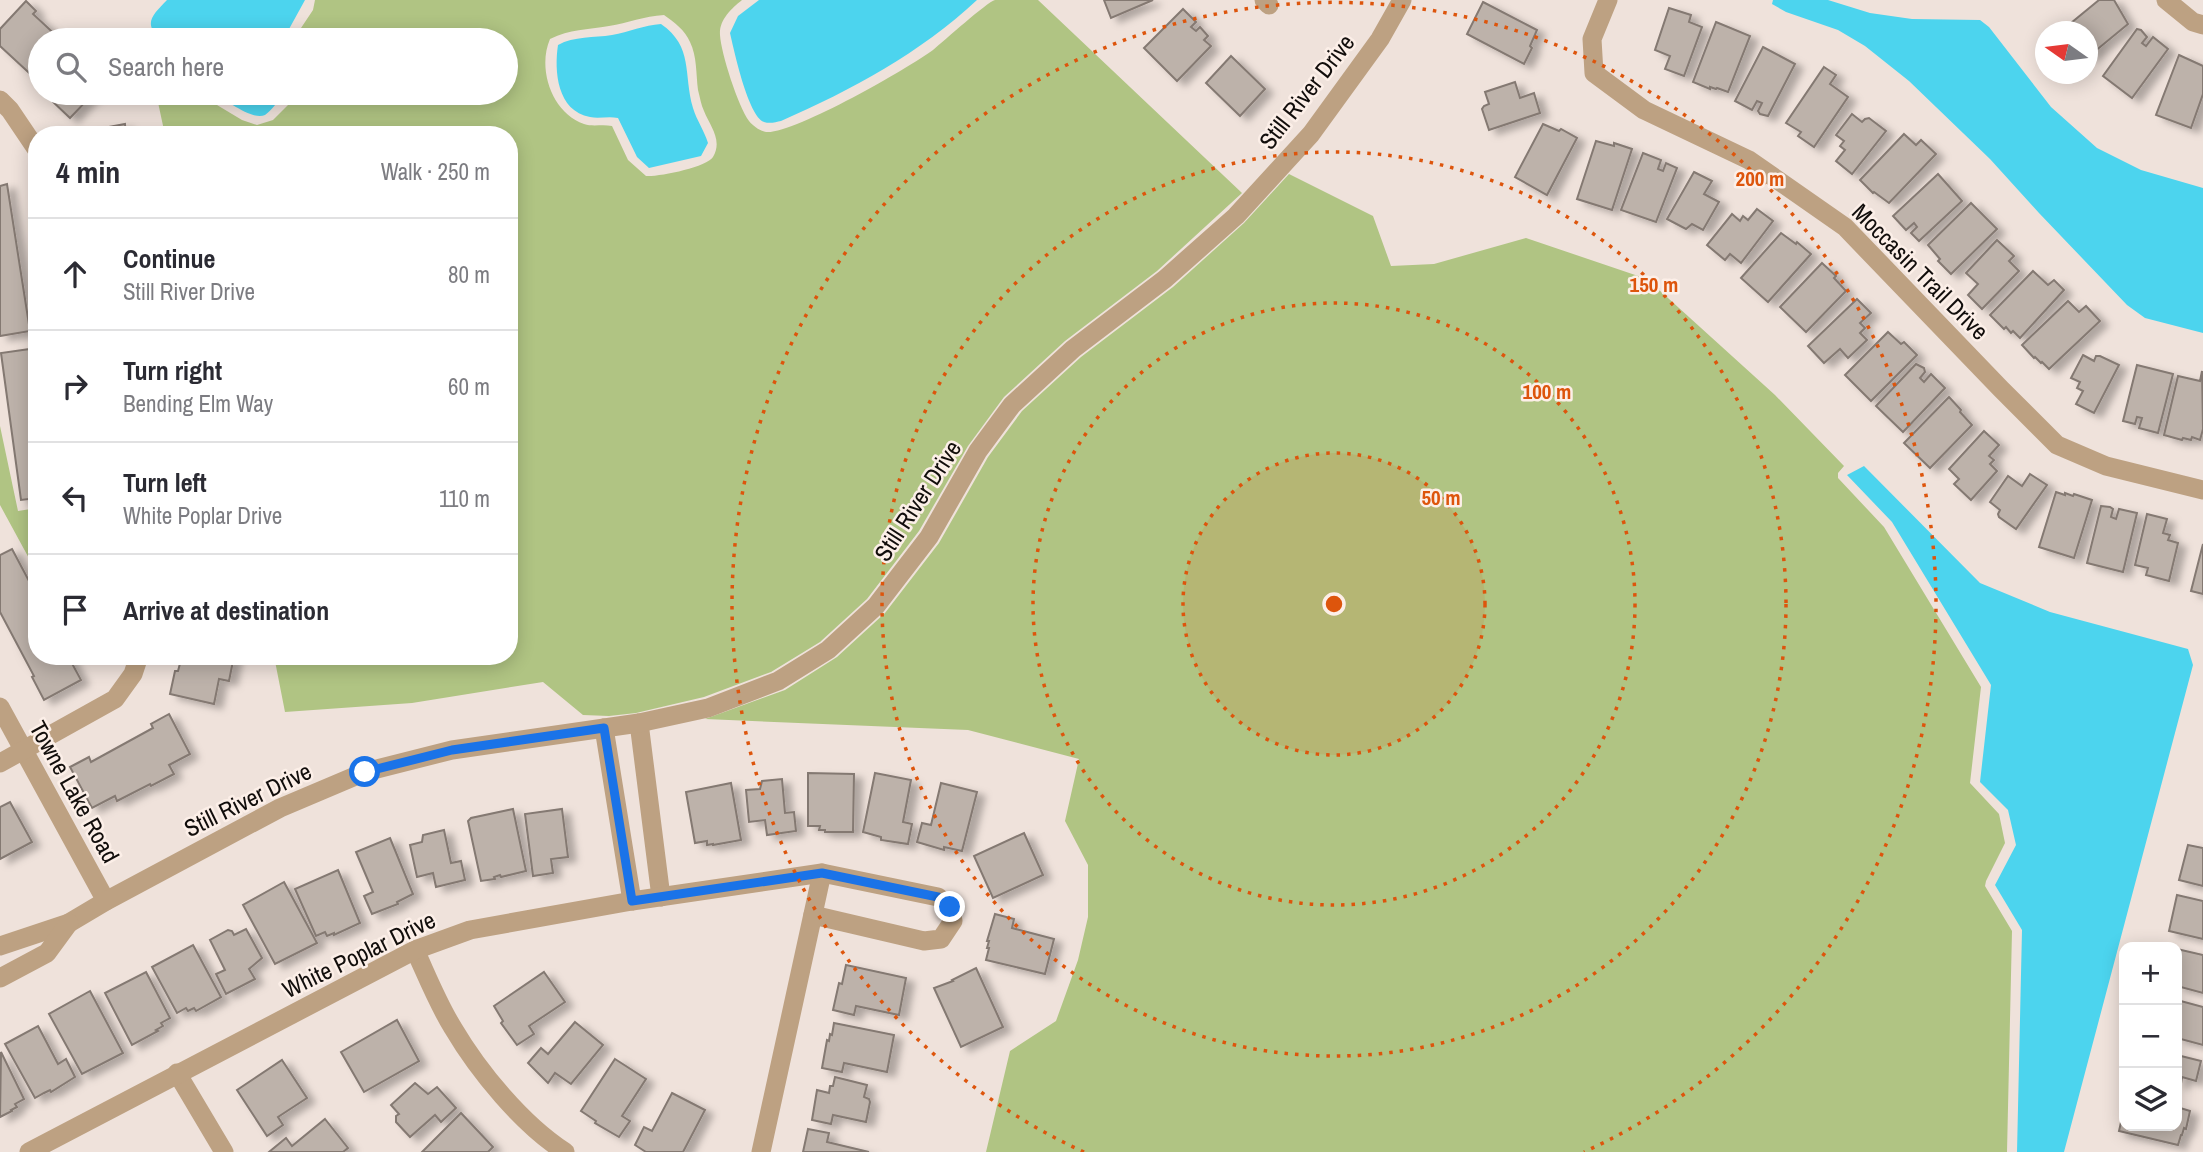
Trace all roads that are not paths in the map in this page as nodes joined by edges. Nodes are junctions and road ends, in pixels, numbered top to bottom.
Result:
1 (1402, 0) edge
2 (1608, 0) edge
3 (2166, 0) edge
4 (2203, 25) edge
5 (0, 100) edge
6 (28, 137) edge
7 (2203, 491) edge
8 (136, 665) edge
9 (0, 707) edge
10 (639, 723) junction
11 (604, 728) junction
12 (24, 750) junction
13 (0, 763) edge
14 (649, 799) junction
15 (616, 805) junction
16 (822, 873) junction
17 (661, 897) junction
18 (106, 901) junction
19 (632, 901) junction
20 (813, 915) junction
21 (69, 923) junction
22 (0, 946) edge
23 (415, 950) junction
24 (0, 978) edge
25 (177, 1073) junction
26 (29, 1152) edge
27 (224, 1152) edge
28 (565, 1152) edge
29 (761, 1152) edge

1 - 10 street, Still River Drive
2 - 7 street, Moccasin Trail Drive
3 - 4 street
5 - 6 street
8 - 12 street
9 - 12 street, Towne Lake Road
10 - 11 street, Still River Drive
10 - 14 street
11 - 15 street
11 - 18 street, Still River Drive
12 - 13 street
12 - 18 street, Towne Lake Road
14 - 15 street
14 - 17 street
15 - 19 street
16 - 17 street, White Poplar Drive
16 - 20 street
16 - 20 street, White Poplar Drive
17 - 19 street, White Poplar Drive
18 - 21 street, Still River Drive
19 - 23 street, White Poplar Drive
20 - 29 street
21 - 22 street, Still River Drive
21 - 24 street, Still River Drive
23 - 25 street, White Poplar Drive
23 - 28 street
25 - 26 street, White Poplar Drive
25 - 27 street

